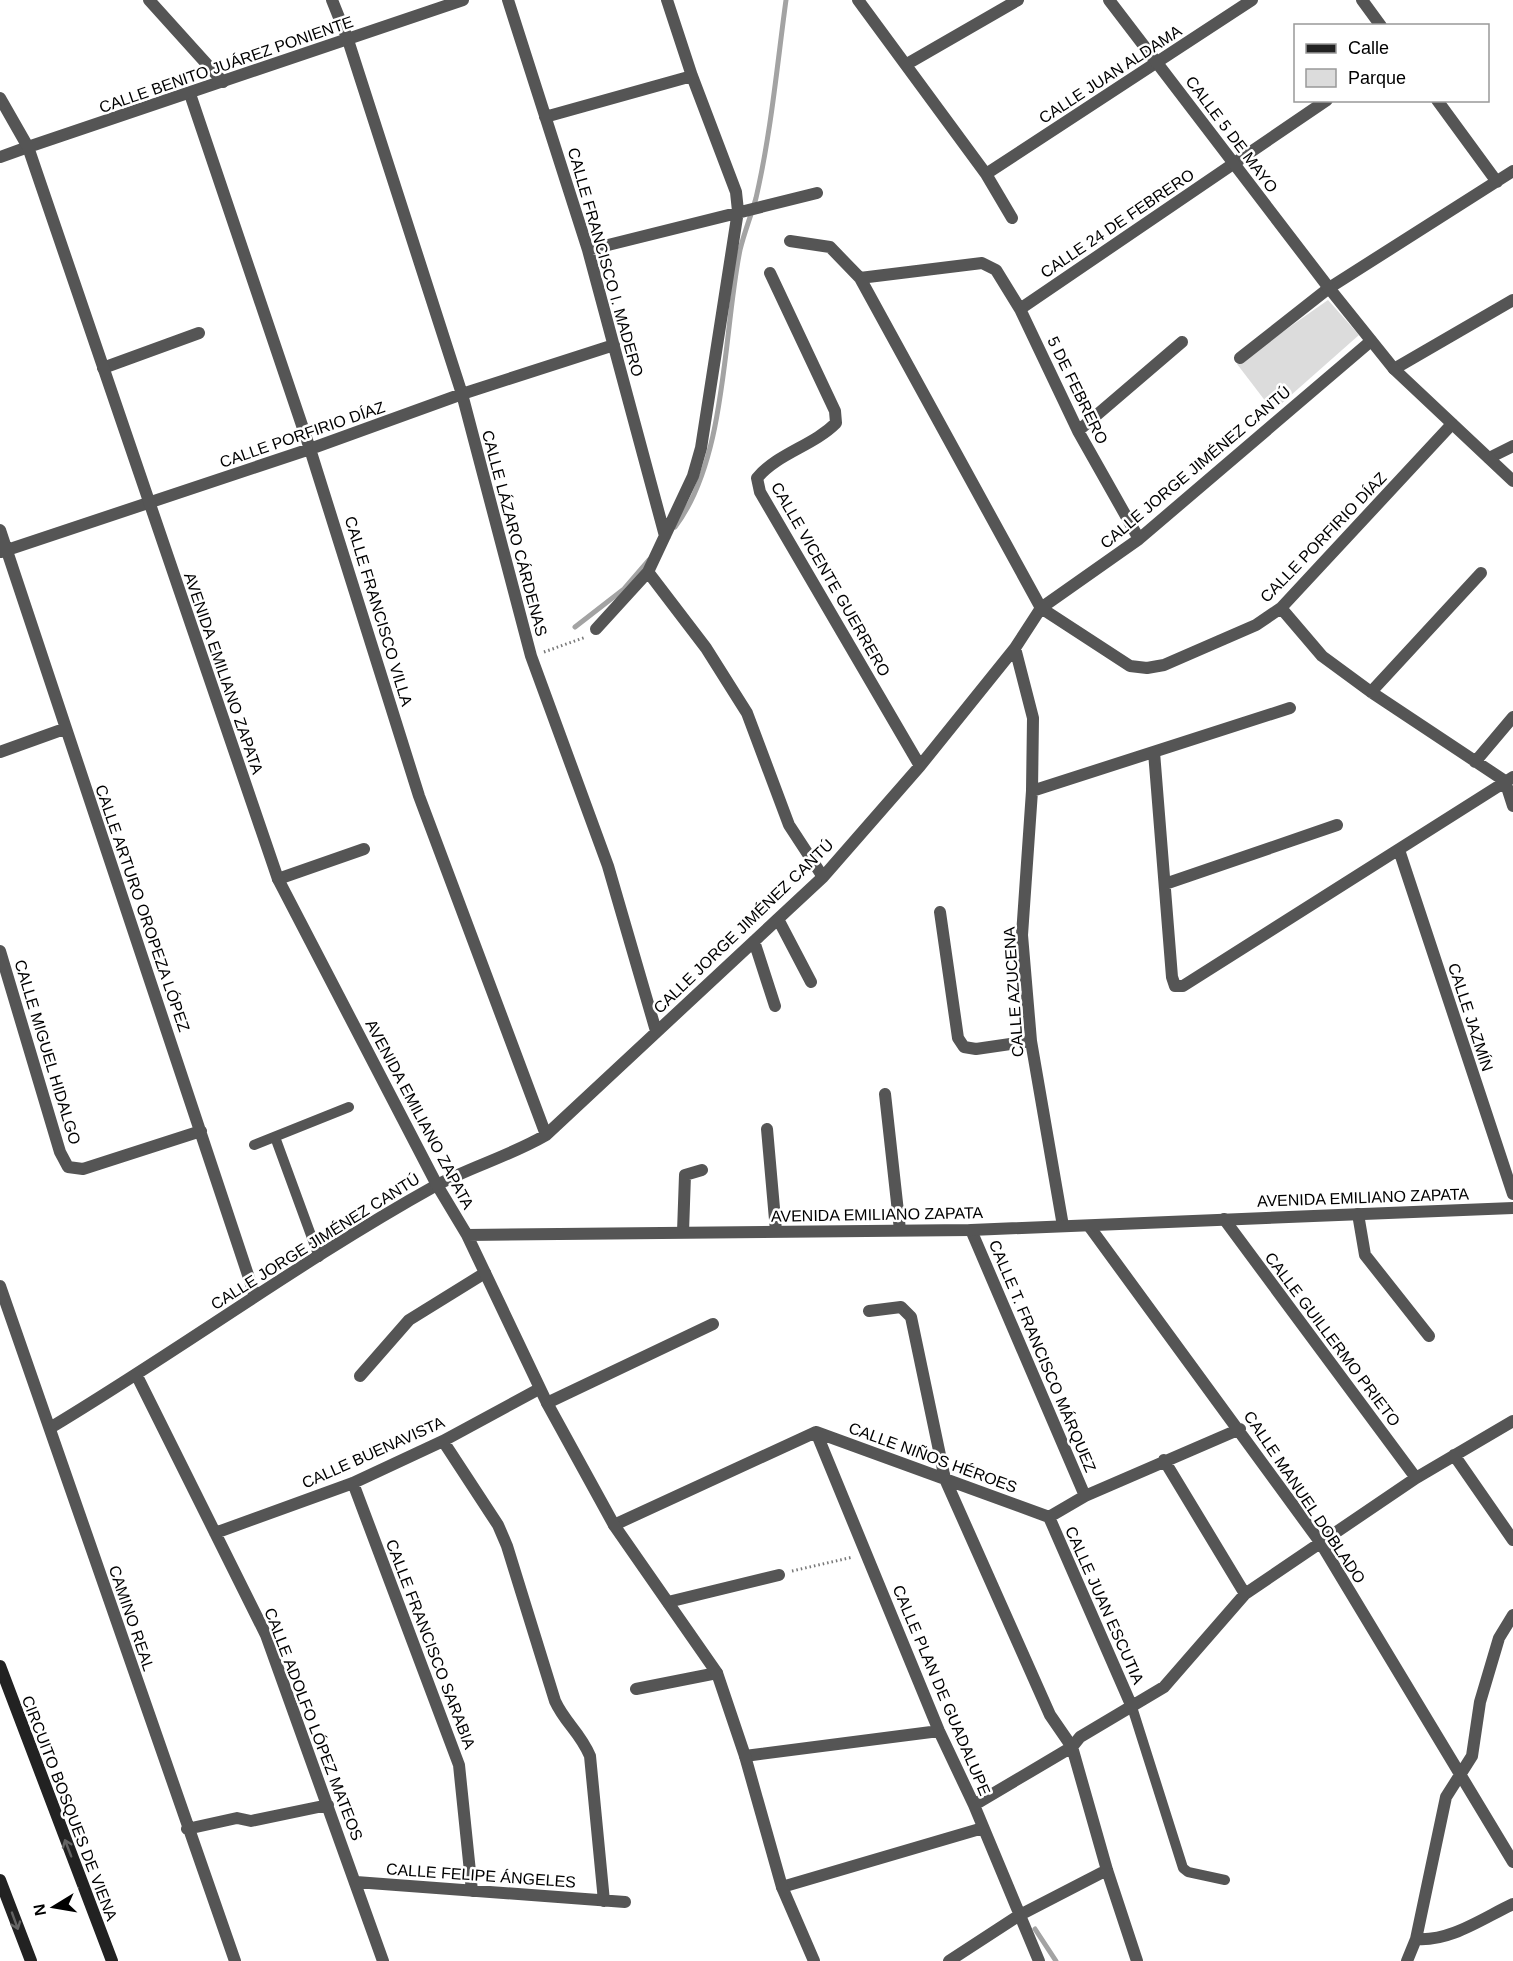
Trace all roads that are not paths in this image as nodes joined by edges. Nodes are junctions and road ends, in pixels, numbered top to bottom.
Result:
1 (149, 0) edge
2 (332, 0) edge
3 (463, 0) edge
4 (508, 0) edge
5 (667, 0) edge
6 (858, 0) edge
7 (1018, 0) edge
8 (1109, 0) edge
9 (1252, 0) edge
10 (1362, 0) edge
11 (1380, 24) edge
12 (348, 40) junction
13 (1158, 63) junction
14 (907, 64) junction
15 (692, 76) junction
16 (222, 82) junction
17 (190, 94) junction
18 (0, 98) edge
19 (1324, 102) edge
20 (1438, 102) edge
21 (546, 117) junction
22 (28, 147) junction
23 (0, 157) edge
24 (1233, 165) junction
25 (1513, 171) edge
26 (986, 174) junction
27 (1497, 182) junction
28 (817, 193) dead end
29 (738, 211) junction
30 (1012, 218) dead end
31 (790, 241) dead end
32 (588, 250) junction
33 (770, 273) dead end
34 (860, 278) junction
35 (1329, 288) junction
36 (1513, 300) edge
37 (1020, 309) junction
38 (199, 333) dead end
39 (1371, 341) junction
40 (1182, 342) dead end
41 (614, 345) junction
42 (1240, 358) dead end
43 (103, 368) junction
44 (1394, 369) junction
45 (462, 394) junction
46 (1452, 424) junction
47 (1078, 431) junction
48 (1513, 446) edge
49 (310, 449) junction
50 (1489, 458) junction
51 (1513, 481) edge
52 (149, 504) junction
53 (0, 530) edge
54 (665, 536) junction
55 (1139, 539) junction
56 (3, 552) edge
57 (1481, 573) dead end
58 (651, 574) junction
59 (1041, 608) junction
60 (1281, 608) junction
61 (596, 629) road end
62 (1015, 648) junction
63 (1371, 692) junction
64 (1290, 708) dead end
65 (1513, 717) edge
66 (64, 729) junction
67 (0, 752) edge
68 (1154, 752) junction
69 (1475, 762) junction
70 (920, 766) junction
71 (1509, 779) edge
72 (1032, 791) junction
73 (1513, 806) edge
74 (1337, 825) dead end
75 (364, 849) dead end
76 (1399, 850) junction
77 (823, 877) junction
78 (278, 879) junction
79 (1165, 884) junction
80 (940, 912) dead end
81 (778, 919) junction
82 (754, 941) junction
83 (0, 951) edge
84 (811, 982) dead end
85 (775, 1006) dead end
86 (656, 1031) junction
87 (1031, 1041) junction
88 (885, 1094) dead end
89 (349, 1107) dead end
90 (767, 1129) dead end
91 (201, 1131) junction
92 (546, 1135) junction
93 (275, 1137) junction
94 (254, 1146) dead end
95 (702, 1170) dead end
96 (437, 1185) junction
97 (1513, 1194) edge
98 (1513, 1208) edge
99 (1358, 1214) junction
100 (1224, 1219) junction
101 (1064, 1226) junction
102 (1089, 1226) junction
103 (900, 1230) junction
104 (971, 1230) junction
105 (776, 1231) junction
106 (683, 1232) junction
107 (467, 1235) junction
108 (319, 1257) junction
109 (485, 1273) junction
110 (0, 1286) edge
111 (255, 1296) junction
112 (869, 1311) dead end
113 (713, 1324) dead end
114 (1429, 1336) dead end
115 (136, 1376) junction
116 (360, 1376) dead end
117 (539, 1389) junction
118 (547, 1403) junction
119 (1513, 1421) edge
120 (50, 1428) junction
121 (1240, 1430) junction
122 (816, 1432) junction
123 (443, 1441) junction
124 (1454, 1455) junction
125 (1164, 1460) junction
126 (1416, 1478) junction
127 (945, 1479) junction
128 (353, 1483) junction
129 (1085, 1496) junction
130 (1049, 1517) junction
131 (614, 1525) junction
132 (215, 1533) junction
133 (1513, 1540) edge
134 (1320, 1542) junction
135 (779, 1575) road end
136 (1245, 1594) junction
137 (668, 1602) junction
138 (1513, 1615) edge
139 (0, 1666) edge
140 (717, 1672) junction
141 (636, 1689) dead end
142 (1131, 1707) junction
143 (939, 1731) junction
144 (1072, 1747) junction
145 (745, 1756) junction
146 (1460, 1774) junction
147 (328, 1805) junction
148 (974, 1805) junction
149 (983, 1828) junction
150 (188, 1829) junction
151 (1513, 1862) edge
152 (1107, 1870) junction
153 (0, 1880) edge
154 (1225, 1880) dead end
155 (356, 1882) junction
156 (782, 1887) junction
157 (472, 1891) junction
158 (604, 1901) junction
159 (625, 1902) dead end
160 (1513, 1904) edge
161 (1018, 1916) junction
162 (1416, 1939) junction
163 (31, 1961) edge
164 (112, 1961) edge
165 (234, 1961) edge
166 (384, 1961) edge
167 (814, 1961) edge
168 (949, 1961) edge
169 (1039, 1961) edge
170 (1137, 1961) edge
171 (1407, 1961) edge

1 - 16 street
2 - 12 street, CALLE LÁZARO CÁRDENAS
3 - 12 street, CALLE BENITO JUÁREZ PONIENTE
4 - 21 street, CALLE FRANCISCO I. MADERO
5 - 15 street
6 - 14 street
7 - 14 street
8 - 13 street, CALLE 5 DE MAYO
9 - 13 street, CALLE JUAN ALDAMA
10 - 11 street
12 - 16 street, CALLE BENITO JUÁREZ PONIENTE
12 - 45 street, CALLE LÁZARO CÁRDENAS
13 - 24 street, CALLE 5 DE MAYO
13 - 26 street, CALLE JUAN ALDAMA
14 - 26 street
15 - 21 street
15 - 29 street
16 - 17 street, CALLE BENITO JUÁREZ PONIENTE
17 - 22 street, CALLE BENITO JUÁREZ PONIENTE
17 - 49 street, CALLE FRANCISCO VILLA
18 - 22 street, AVENIDA EMILIANO ZAPATA
19 - 24 street, CALLE 24 DE FEBRERO
20 - 27 street
21 - 32 street, CALLE FRANCISCO I. MADERO
22 - 23 street, CALLE BENITO JUÁREZ PONIENTE
22 - 43 street, AVENIDA EMILIANO ZAPATA
24 - 35 street, CALLE 5 DE MAYO
24 - 37 street, CALLE 24 DE FEBRERO
25 - 27 street
26 - 30 street
27 - 35 street
28 - 29 street
29 - 32 street
29 - 54 street
31 - 34 street
32 - 41 street, CALLE FRANCISCO I. MADERO
33 - 70 street, CALLE VICENTE GUERRERO
34 - 37 street, 5 DE FEBRERO
34 - 59 street
35 - 39 street, CALLE 5 DE MAYO
35 - 42 street
36 - 44 street
37 - 47 street, 5 DE FEBRERO
38 - 43 street
39 - 44 street, CALLE 5 DE MAYO
39 - 55 street, CALLE JORGE JIMÉNEZ CANTÚ
40 - 47 street
41 - 45 street, CALLE PORFIRIO DÍAZ
41 - 54 street, CALLE FRANCISCO I. MADERO
43 - 52 street, AVENIDA EMILIANO ZAPATA
44 - 46 street, CALLE 5 DE MAYO
45 - 49 street, CALLE PORFIRIO DÍAZ
45 - 86 street, CALLE LÁZARO CÁRDENAS
46 - 50 street, CALLE 5 DE MAYO
46 - 60 street, CALLE PORFIRIO DÍAZ
47 - 55 street, 5 DE FEBRERO
48 - 50 street
49 - 52 street, CALLE PORFIRIO DÍAZ
49 - 92 street, CALLE FRANCISCO VILLA
50 - 51 street, CALLE 5 DE MAYO
52 - 56 street, CALLE PORFIRIO DÍAZ
52 - 78 street, AVENIDA EMILIANO ZAPATA
53 - 56 street, CALLE ARTURO OROPEZA LÓPEZ
54 - 58 street
55 - 59 street, CALLE JORGE JIMÉNEZ CANTÚ
56 - 66 street, CALLE ARTURO OROPEZA LÓPEZ
57 - 63 street
58 - 61 street
58 - 77 street
59 - 60 street, CALLE PORFIRIO DÍAZ
59 - 62 street, CALLE JORGE JIMÉNEZ CANTÚ
60 - 63 street
62 - 70 street, CALLE JORGE JIMÉNEZ CANTÚ
62 - 72 street, CALLE AZUCENA
63 - 69 street
64 - 68 street
65 - 69 street
66 - 67 street
66 - 91 street, CALLE ARTURO OROPEZA LÓPEZ
68 - 72 street
68 - 79 street
69 - 71 street
70 - 77 street, CALLE JORGE JIMÉNEZ CANTÚ
71 - 73 street
71 - 76 street
72 - 87 street, CALLE AZUCENA
74 - 79 street
75 - 78 street
76 - 79 street
76 - 97 street, CALLE JAZMÍN
77 - 81 street, CALLE JORGE JIMÉNEZ CANTÚ
78 - 96 street, AVENIDA EMILIANO ZAPATA
80 - 87 street
81 - 82 street, CALLE JORGE JIMÉNEZ CANTÚ
81 - 84 street
82 - 85 street
82 - 86 street, CALLE JORGE JIMÉNEZ CANTÚ
83 - 91 street, CALLE MIGUEL HIDALGO
86 - 92 street, CALLE JORGE JIMÉNEZ CANTÚ
87 - 101 street, CALLE AZUCENA
88 - 103 street
89 - 93 lane
90 - 105 street
91 - 111 street, CALLE ARTURO OROPEZA LÓPEZ
92 - 96 street, CALLE JORGE JIMÉNEZ CANTÚ
93 - 94 lane
93 - 108 lane
95 - 106 street
96 - 107 street, AVENIDA EMILIANO ZAPATA
96 - 108 street, CALLE JORGE JIMÉNEZ CANTÚ
98 - 99 street, AVENIDA EMILIANO ZAPATA
99 - 100 street, AVENIDA EMILIANO ZAPATA
99 - 114 street
100 - 102 street, AVENIDA EMILIANO ZAPATA
100 - 126 street, CALLE GUILLERMO PRIETO
101 - 102 street, AVENIDA EMILIANO ZAPATA
101 - 104 street, AVENIDA EMILIANO ZAPATA
102 - 121 street, CALLE MANUEL DOBLADO
103 - 104 street, AVENIDA EMILIANO ZAPATA
103 - 105 street, AVENIDA EMILIANO ZAPATA
104 - 129 street, CALLE T. FRANCISCO MÁRQUEZ
105 - 106 street, AVENIDA EMILIANO ZAPATA
106 - 107 street, AVENIDA EMILIANO ZAPATA
107 - 109 street
108 - 111 street, CALLE JORGE JIMÉNEZ CANTÚ
109 - 116 street
109 - 117 street
110 - 120 street, CAMINO REAL
111 - 115 street, CALLE JORGE JIMÉNEZ CANTÚ
112 - 127 street
113 - 118 street
115 - 120 street, CALLE JORGE JIMÉNEZ CANTÚ
115 - 132 street, CALLE ADOLFO LÓPEZ MATEOS
117 - 118 street
117 - 123 street, CALLE BUENAVISTA
118 - 131 street
119 - 124 street
120 - 150 street, CAMINO REAL
121 - 125 street
121 - 134 street, CALLE MANUEL DOBLADO
122 - 127 street, CALLE NIÑOS HÉROES
122 - 131 street
122 - 143 street, CALLE PLAN DE GUADALUPE
123 - 128 street, CALLE BUENAVISTA
123 - 158 street, CALLE FELIPE ÁNGELES
124 - 126 street
124 - 133 street
125 - 129 street
125 - 136 street
126 - 134 street
127 - 130 street, CALLE NIÑOS HÉROES
127 - 144 street
128 - 132 street, CALLE BUENAVISTA
128 - 157 street, CALLE FRANCISCO SARABIA
129 - 130 street
130 - 142 street, CALLE JUAN ESCUTIA
131 - 137 street
132 - 147 street, CALLE ADOLFO LÓPEZ MATEOS
134 - 136 street
134 - 146 street, CALLE MANUEL DOBLADO
135 - 137 street
136 - 142 street
137 - 140 street
138 - 146 street
164 -> 139 main road, CIRCUITO BOSQUES DE VIENA
140 - 141 street
140 - 145 street
142 - 144 street
142 - 154 lane
143 - 145 street
143 - 148 street, CALLE PLAN DE GUADALUPE
144 - 148 street
144 - 152 street
145 - 156 street
146 - 151 street, CALLE MANUEL DOBLADO
146 - 162 street
147 - 150 street
147 - 155 street, CALLE ADOLFO LÓPEZ MATEOS
148 - 149 street, CALLE PLAN DE GUADALUPE
149 - 156 street
149 - 161 street, CALLE PLAN DE GUADALUPE
150 - 165 street, CAMINO REAL
152 - 161 street
152 - 170 street
153 -> 163 main road
155 - 157 street, CALLE FELIPE ÁNGELES
155 - 166 street, CALLE ADOLFO LÓPEZ MATEOS
156 - 167 street
157 - 158 street, CALLE FELIPE ÁNGELES
158 - 159 street, CALLE FELIPE ÁNGELES
160 - 162 street
161 - 168 street
161 - 169 street, CALLE PLAN DE GUADALUPE
162 - 171 street

